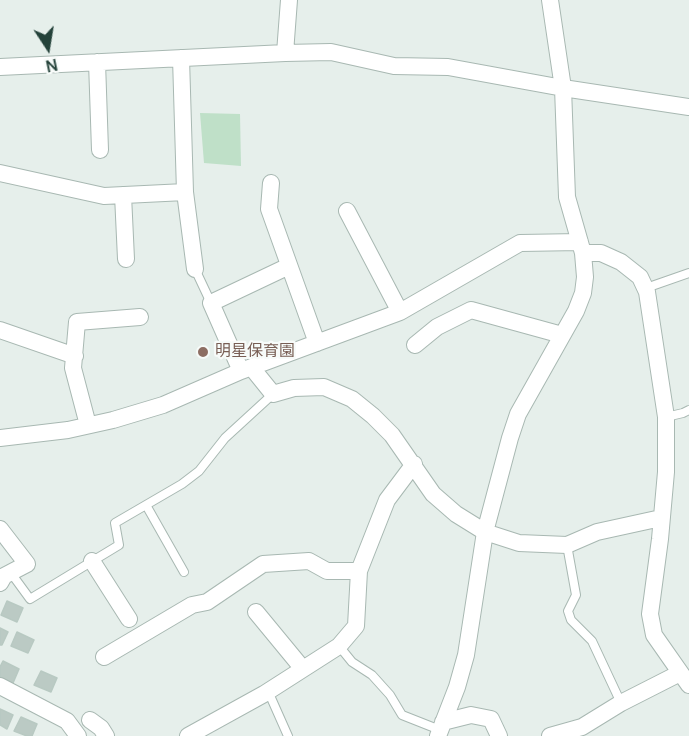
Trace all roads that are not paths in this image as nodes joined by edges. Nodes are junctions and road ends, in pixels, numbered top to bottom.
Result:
1 (289, 0) edge
2 (550, 0) edge
3 (285, 53) junction
4 (181, 58) junction
5 (97, 63) junction
6 (0, 67) edge
7 (563, 88) junction
8 (689, 107) edge
9 (100, 150) dead end
10 (0, 173) edge
11 (271, 183) dead end
12 (185, 192) junction
13 (123, 195) junction
14 (346, 211) dead end
15 (582, 247) junction
16 (126, 259) dead end
17 (289, 266) junction
18 (195, 269) joint
19 (689, 273) edge
20 (646, 288) junction
21 (210, 303) junction
22 (400, 312) junction
23 (140, 317) dead end
24 (0, 330) edge
25 (562, 335) junction
26 (317, 343) junction
27 (415, 345) dead end
28 (75, 356) junction
29 (247, 369) junction
30 (273, 394) junction
31 (689, 410) edge
32 (666, 417) junction
33 (88, 425) junction
34 (0, 438) edge
35 (414, 464) junction
36 (146, 504) junction
37 (662, 518) junction
38 (0, 529) edge
39 (485, 532) junction
40 (567, 545) junction
41 (92, 561) junction
42 (359, 571) junction
43 (184, 572) dead end
44 (5, 578) edge
45 (256, 612) dead end
46 (129, 619) dead end
47 (339, 646) junction
48 (104, 657) dead end
49 (303, 669) junction
50 (685, 679) edge
51 (0, 687) edge
52 (268, 691) junction
53 (621, 703) junction
54 (90, 720) dead end
55 (440, 729) edge
56 (78, 736) edge
57 (106, 736) edge
58 (188, 736) edge
59 (288, 736) edge
60 (499, 736) edge
61 (550, 736) edge
62 (555, 736) edge

1 - 3 street
2 - 7 street
3 - 4 street
3 - 7 street
4 - 5 street
4 - 12 street
5 - 6 street
5 - 9 street
7 - 8 street
7 - 15 street
10 - 13 street
11 - 17 street
12 - 13 street
12 - 18 street
13 - 16 street
14 - 22 street
15 - 20 street
15 - 22 street
15 - 25 street
17 - 21 street
17 - 26 street
18 - 21 lane
19 - 20 lane
20 - 32 street
21 - 29 street
22 - 26 street
23 - 28 street
24 - 28 street
25 - 27 street
25 - 39 street
26 - 29 street
28 - 33 street
29 - 30 street
29 - 33 street
30 - 35 street
30 - 36 lane
31 - 32 lane
32 - 37 street
33 - 34 street
35 - 39 street
35 - 42 street
36 - 41 lane
36 - 43 lane
37 - 40 street
37 - 50 street
38 - 44 street
39 - 40 street
39 - 55 street
40 - 53 lane
41 - 44 lane
41 - 46 street
42 - 47 street
42 - 48 street
45 - 49 street
47 - 49 street
47 - 55 lane
49 - 52 street
50 - 53 street
51 - 56 street
52 - 58 street
52 - 59 lane
53 - 62 street
54 - 57 street
55 - 60 street
61 - 62 street

